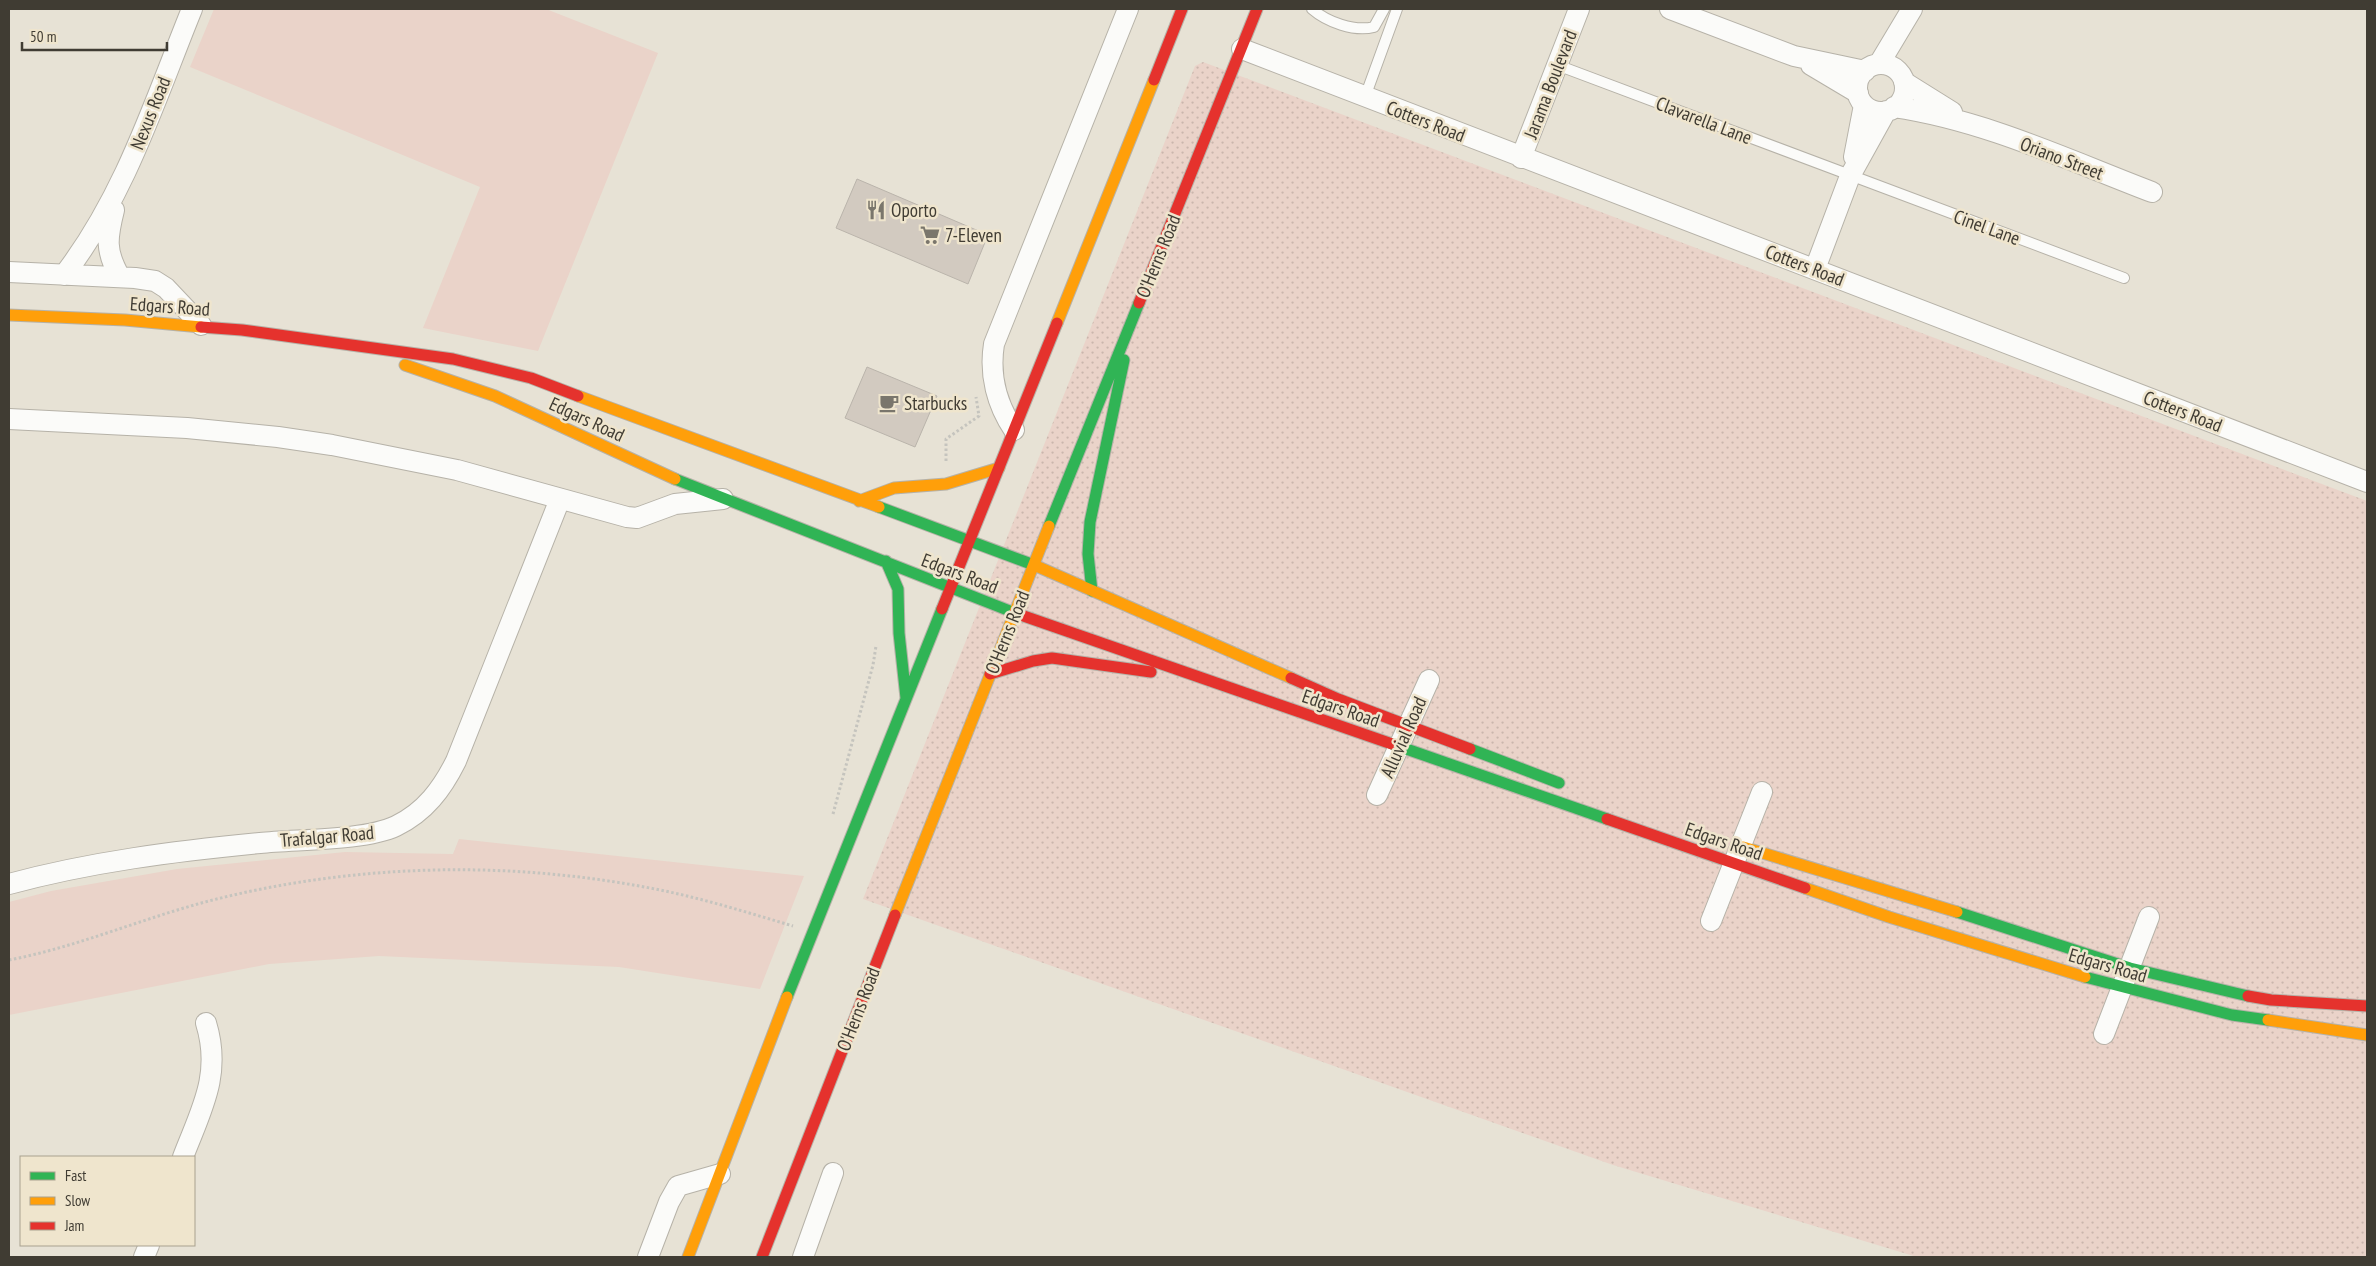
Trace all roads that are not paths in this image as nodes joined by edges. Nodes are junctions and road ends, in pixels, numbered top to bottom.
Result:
1 (192, 9) edge
2 (1128, 9) edge
3 (1182, 9) edge
4 (1257, 9) edge
5 (1312, 9) edge
6 (1384, 9) edge
7 (1397, 9) edge
8 (1578, 9) edge
9 (1670, 9) edge
10 (1912, 9) edge
11 (1242, 50) junction
12 (1794, 56) junction
13 (1557, 65) junction
14 (1872, 67) junction
15 (1902, 77) junction
16 (1365, 97) junction
17 (1861, 99) junction
18 (1890, 109) junction
19 (1971, 123) junction
20 (1521, 158) junction
21 (1850, 176) junction
22 (119, 188) junction
23 (2152, 192) dead end
24 (1815, 269) junction
25 (9, 272) edge
26 (64, 275) junction
27 (120, 277) junction
28 (2124, 278) dead end
29 (9, 315) edge
30 (1132, 322) junction
31 (201, 325) junction
32 (327, 340) junction
33 (9, 419) edge
34 (1014, 430) junction
35 (999, 468) junction
36 (2367, 482) edge
37 (560, 499) junction
38 (727, 499) junction
39 (859, 501) junction
40 (970, 540) junction
41 (886, 561) junction
42 (1034, 565) junction
43 (952, 588) junction
44 (1092, 591) junction
45 (1015, 613) junction
46 (990, 674) junction
47 (1207, 679) junction
48 (1429, 680) dead end
49 (906, 702) junction
50 (1407, 725) junction
51 (1399, 746) junction
52 (1572, 788) dead end
53 (1762, 792) dead end
54 (1377, 794) dead end
55 (1734, 851) junction
56 (9, 884) edge
57 (2150, 917) dead end
58 (1711, 921) dead end
59 (2130, 968) junction
60 (2122, 988) junction
61 (2367, 1006) edge
62 (206, 1024) dead end
63 (2104, 1034) dead end
64 (2367, 1035) edge
65 (183, 1156) edge
66 (833, 1173) dead end
67 (720, 1174) junction
68 (648, 1257) edge
69 (688, 1257) edge
70 (762, 1257) edge
71 (803, 1257) edge

1 - 22 street, Nexus Road
2 - 34 street
3 - 34 main road
4 - 11 main road, O'Herns Road
5 - 6 lane
7 - 16 lane
8 - 13 street, Jarama Boulevard
9 - 12 street
10 - 14 street
10 - 15 street
11 - 16 street, Cotters Road
11 - 30 main road, O'Herns Road
12 - 14 street
12 - 17 street
13 - 20 street, Jarama Boulevard
13 - 21 lane, Clavarella Lane
14 - 15 street
14 - 17 street
15 - 18 street
15 - 19 street, Oriano Street
16 - 20 street, Cotters Road
17 - 18 street
17 - 21 street
18 - 19 street, Oriano Street
18 - 21 street
19 - 23 street, Oriano Street
20 - 24 street, Cotters Road
21 - 24 street
21 - 28 lane, Cinel Lane
22 - 26 street, Nexus Road
22 - 27 street, Nexus Road
24 - 36 street, Cotters Road
25 - 26 street
26 - 27 street
27 - 31 street
29 - 31 main road, Edgars Road
30 - 42 main road, O'Herns Road
30 - 44 main road
31 - 32 main road, Edgars Road
32 - 38 main road, Edgars Road
32 - 39 main road, Edgars Road
33 - 37 street
34 - 35 main road
35 - 39 main road
35 - 40 main road
37 - 38 street
37 - 56 street, Trafalgar Road
38 - 41 main road, Edgars Road
39 - 40 main road, Edgars Road
40 - 42 main road, Edgars Road
40 - 43 main road
41 - 43 main road, Edgars Road
41 - 49 main road
42 - 44 main road, Edgars Road
42 - 45 main road, O'Herns Road
43 - 45 main road, Edgars Road
43 - 49 main road
44 - 50 main road, Edgars Road
45 - 46 main road, O'Herns Road
45 - 47 main road, Edgars Road
46 - 47 main road
46 - 70 main road, O'Herns Road
47 - 51 main road, Edgars Road
48 - 50 street, Alluvial Road
49 - 67 main road
50 - 51 street, Alluvial Road
50 - 52 main road, Edgars Road
51 - 54 street, Alluvial Road
51 - 55 main road, Edgars Road
53 - 55 street
55 - 58 street
55 - 59 main road, Edgars Road
55 - 60 main road, Edgars Road
57 - 59 street
59 - 60 street
59 - 61 main road, Edgars Road
60 - 63 street
60 - 64 main road, Edgars Road
62 - 65 street
66 - 71 street
67 - 68 street
67 - 69 main road

